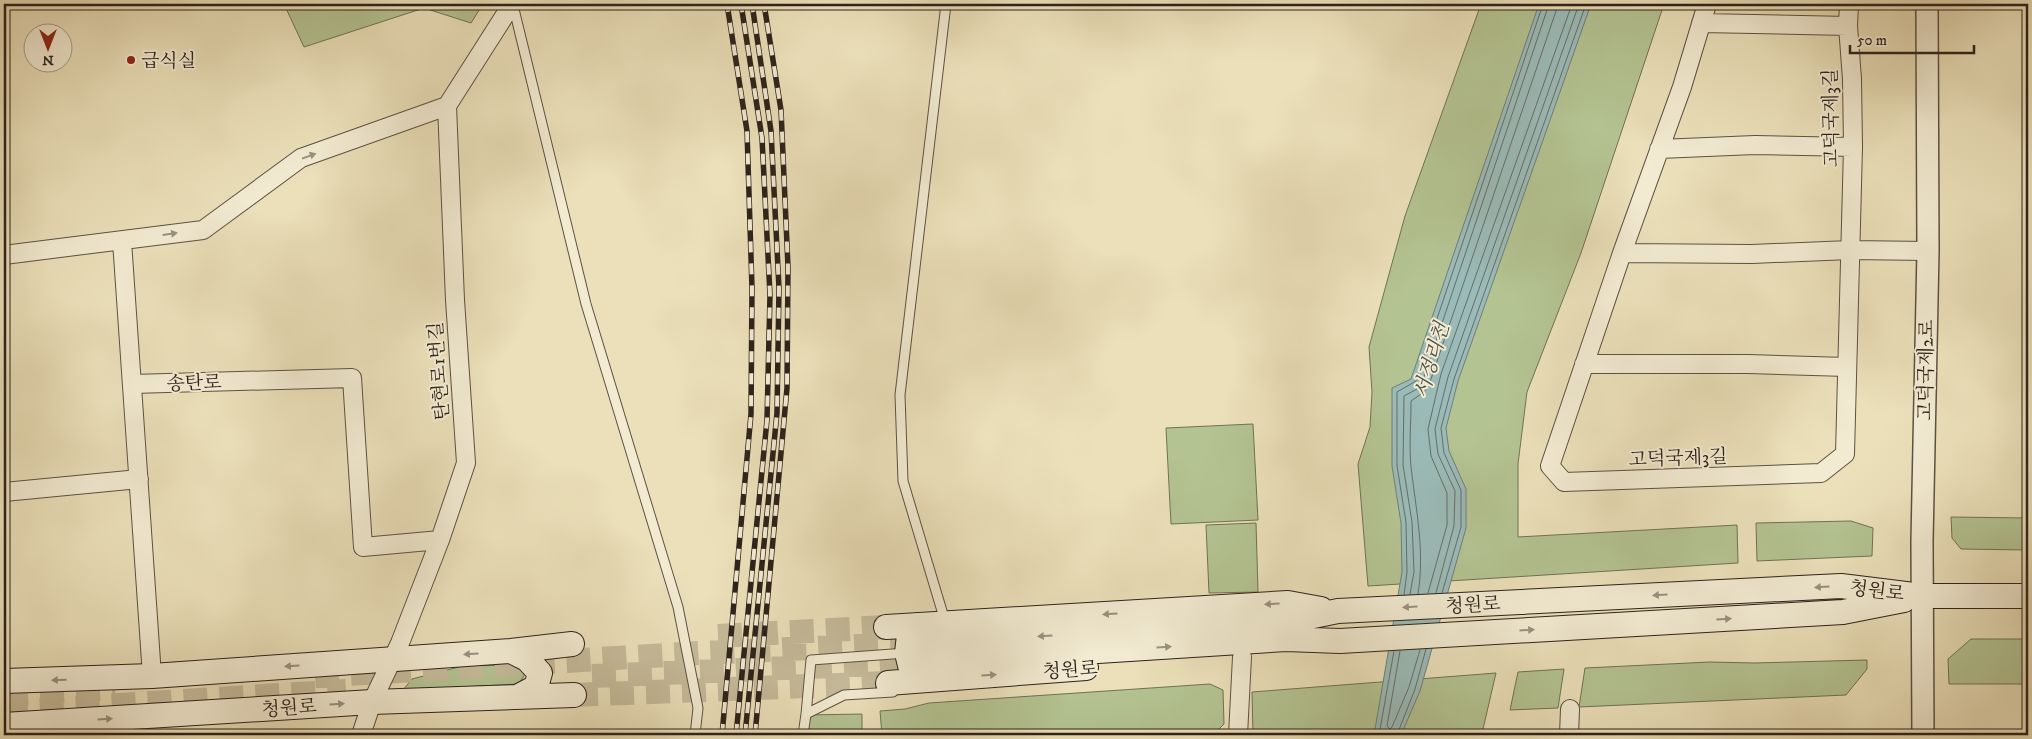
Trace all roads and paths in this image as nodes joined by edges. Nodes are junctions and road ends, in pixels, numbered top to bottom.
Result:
1 (512, 4) edge
2 (946, 4) edge
3 (1707, 4) edge
4 (1849, 4) edge
5 (1927, 4) edge
6 (1701, 23) junction
7 (1848, 26) junction
8 (447, 106) junction
9 (1853, 147) junction
10 (1659, 149) junction
11 (122, 241) junction
12 (1850, 250) junction
13 (1928, 251) junction
14 (1622, 253) junction
15 (4, 255) edge
16 (1584, 364) junction
17 (1847, 367) junction
18 (132, 384) junction
19 (139, 480) junction
20 (4, 492) edge
21 (440, 540) junction
22 (1922, 596) junction
23 (2028, 596) edge
24 (1338, 611) junction
25 (946, 624) junction
26 (886, 627) tunnel mouth
27 (1340, 642) junction
28 (572, 644) dead end
29 (511, 651) junction
30 (919, 653) junction
31 (1242, 657) junction
32 (392, 659) junction
33 (152, 676) junction
34 (949, 678) junction
35 (4, 681) edge
36 (888, 683) tunnel mouth
37 (574, 695) tunnel mouth
38 (517, 697) junction
39 (372, 702) junction
40 (1570, 709) dead end
41 (806, 714) junction
42 (4, 726) edge
43 (6, 735) edge
44 (361, 735) edge
45 (695, 735) edge
46 (803, 735) edge
47 (1238, 735) edge
48 (1569, 735) edge
49 (1923, 735) edge

1 - 8 street
1 - 45 lane
2 - 25 lane
3 - 6 street, 고덕국제3길
4 - 7 street, 고덕국제3길
5 - 13 street, 고덕국제2로
6 - 7 street
6 - 10 street, 고덕국제3길
7 - 9 street, 고덕국제3길
11 -> 8 street
8 - 21 street, 탄현로1번길
9 - 10 street
9 - 12 street, 고덕국제3길
10 - 14 street, 고덕국제3길
11 - 15 street
11 - 18 street
12 - 13 street
12 - 14 street
12 - 17 street, 고덕국제3길
13 - 22 street, 고덕국제2로
14 - 16 street, 고덕국제3길
16 - 17 street
16 - 17 street, 고덕국제3길
18 - 19 street
18 - 21 street, 송탄로
19 - 20 street
19 - 33 street
21 - 32 street, 탄현로1번길
22 - 23 main road
22 -> 24 main road, 청원로
27 -> 22 main road, 청원로
22 - 49 street, 고덕국제2로
24 -> 25 main road, 청원로
24 -> 30 main road, 청원로
25 - 30 main road, 청원로
26 - 30 main road, 청원로
30 -> 27 main road, 청원로
27 - 31 main road, 청원로
28 - 29 main road
29 -> 32 main road
29 - 38 main road
30 - 34 main road, 청원로
30 - 36 main road, 청원로
30 - 41 lane
34 -> 31 main road, 청원로
31 - 47 street
32 -> 33 main road
32 - 39 street, 탄현로1번길
33 -> 35 main road
34 - 41 lane
37 - 38 main road, 청원로
38 - 39 main road, 청원로
42 -> 39 main road, 청원로
39 - 44 street, 탄현로1번길
40 - 48 street
41 - 46 lane
42 - 43 street

